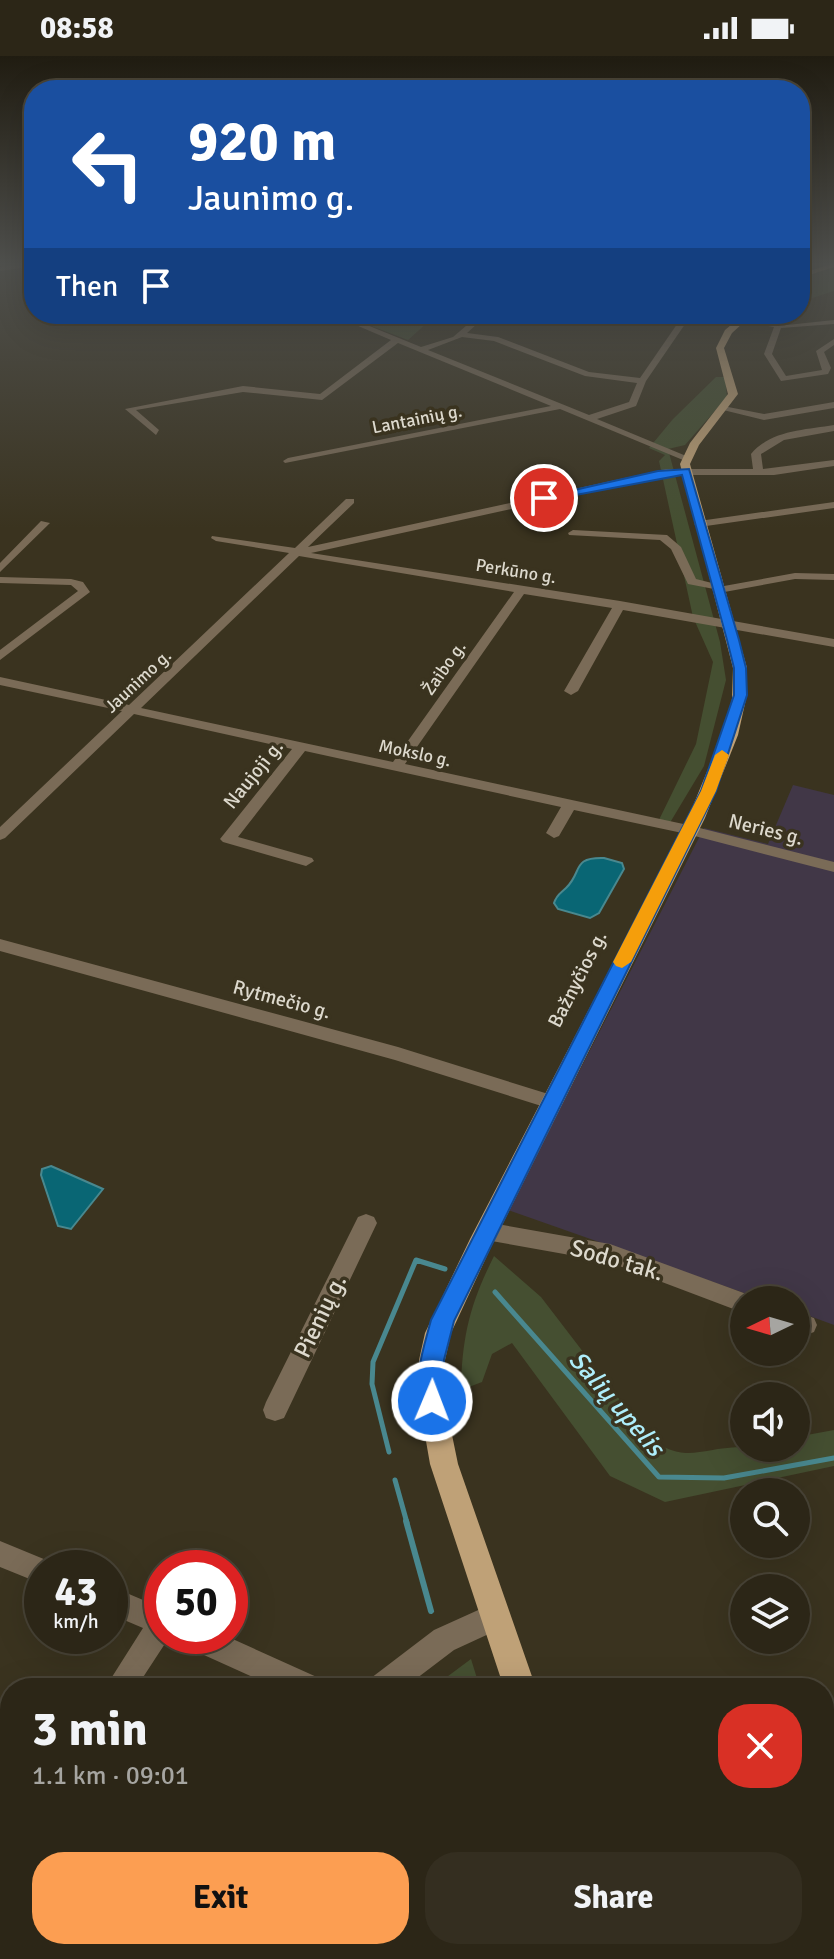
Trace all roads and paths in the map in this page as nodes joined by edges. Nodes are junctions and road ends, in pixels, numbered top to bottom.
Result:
1 (383, 351) edge
2 (425, 351) edge
3 (526, 351) edge
4 (663, 351) edge
5 (721, 351) edge
6 (769, 351) edge
7 (820, 351) edge
8 (642, 381) junction
9 (548, 402) junction
10 (834, 405) edge
11 (559, 407) junction
12 (723, 409) junction
13 (587, 419) junction
14 (834, 428) edge
15 (156, 432) dead end
16 (317, 449) dead end
17 (288, 461) dead end
18 (834, 463) edge
19 (686, 465) junction
20 (758, 472) junction
21 (350, 501) dead end
22 (834, 505) edge
23 (45, 523) dead end
24 (699, 524) junction
25 (573, 533) dead end
26 (216, 538) dead end
27 (299, 553) junction
28 (0, 569) edge
29 (834, 577) edge
30 (0, 580) edge
31 (718, 588) junction
32 (521, 590) junction
33 (620, 605) junction
34 (728, 624) junction
35 (834, 643) edge
36 (0, 656) edge
37 (0, 681) edge
38 (571, 691) dead end
39 (133, 710) junction
40 (301, 747) junction
41 (396, 767) junction
42 (569, 805) junction
43 (688, 830) junction
44 (554, 833) dead end
45 (0, 835) edge
46 (306, 861) dead end
47 (834, 867) edge
48 (0, 945) edge
49 (551, 1102) junction
50 (366, 1223) dead end
51 (486, 1231) junction
52 (730, 1298) edge
53 (275, 1410) dead end
54 (0, 1554) edge
55 (24, 1564) edge
56 (496, 1616) junction
57 (144, 1650) edge
58 (234, 1654) edge
59 (126, 1678) edge
60 (287, 1678) edge
61 (394, 1678) edge
62 (517, 1678) edge

1 - 15 street
2 - 9 street
3 - 8 street
4 - 8 street
5 - 12 main road
6 - 7 street
8 - 13 street
9 - 11 street
9 - 16 street
10 - 12 street
11 - 13 street
11 - 17 street, Lantainių g.
12 - 19 main road
13 - 19 street
14 - 20 street
18 - 20 street
19 - 20 street
19 - 24 main road, Bažnyčios g.
19 - 27 street
21 - 27 street, Jaunimo g.
22 - 24 street
23 - 28 street
24 - 31 main road, Bažnyčios g.
25 - 31 street
26 - 27 street, Perkūno g.
27 - 32 street, Perkūno g.
27 - 39 street, Jaunimo g.
29 - 31 street
30 - 36 street
31 - 34 main road, Bažnyčios g.
32 - 33 street, Perkūno g.
32 - 41 street, Žaibo g.
33 - 34 street, Perkūno g.
33 - 38 street
34 - 35 street, Perkūno g.
34 - 43 main road, Bažnyčios g.
37 - 39 street, Mokslo g.
39 - 40 street, Mokslo g.
39 - 45 street, Jaunimo g.
40 - 41 street, Mokslo g.
40 - 46 street, Naujoji g.
41 - 42 street, Mokslo g.
42 - 43 street, Mokslo g.
42 - 44 street
43 - 47 street, Neries g.
43 - 49 main road, Bažnyčios g.
48 - 49 street, Rytmečio g.
49 - 51 main road, Bažnyčios g.
50 - 53 street, Pienių g.
51 - 52 street, Sodo tak.
51 - 56 main road, Bažnyčios g.
54 - 55 street
56 - 61 street
56 - 62 main road, Bažnyčios g.
57 - 59 street
58 - 60 street

